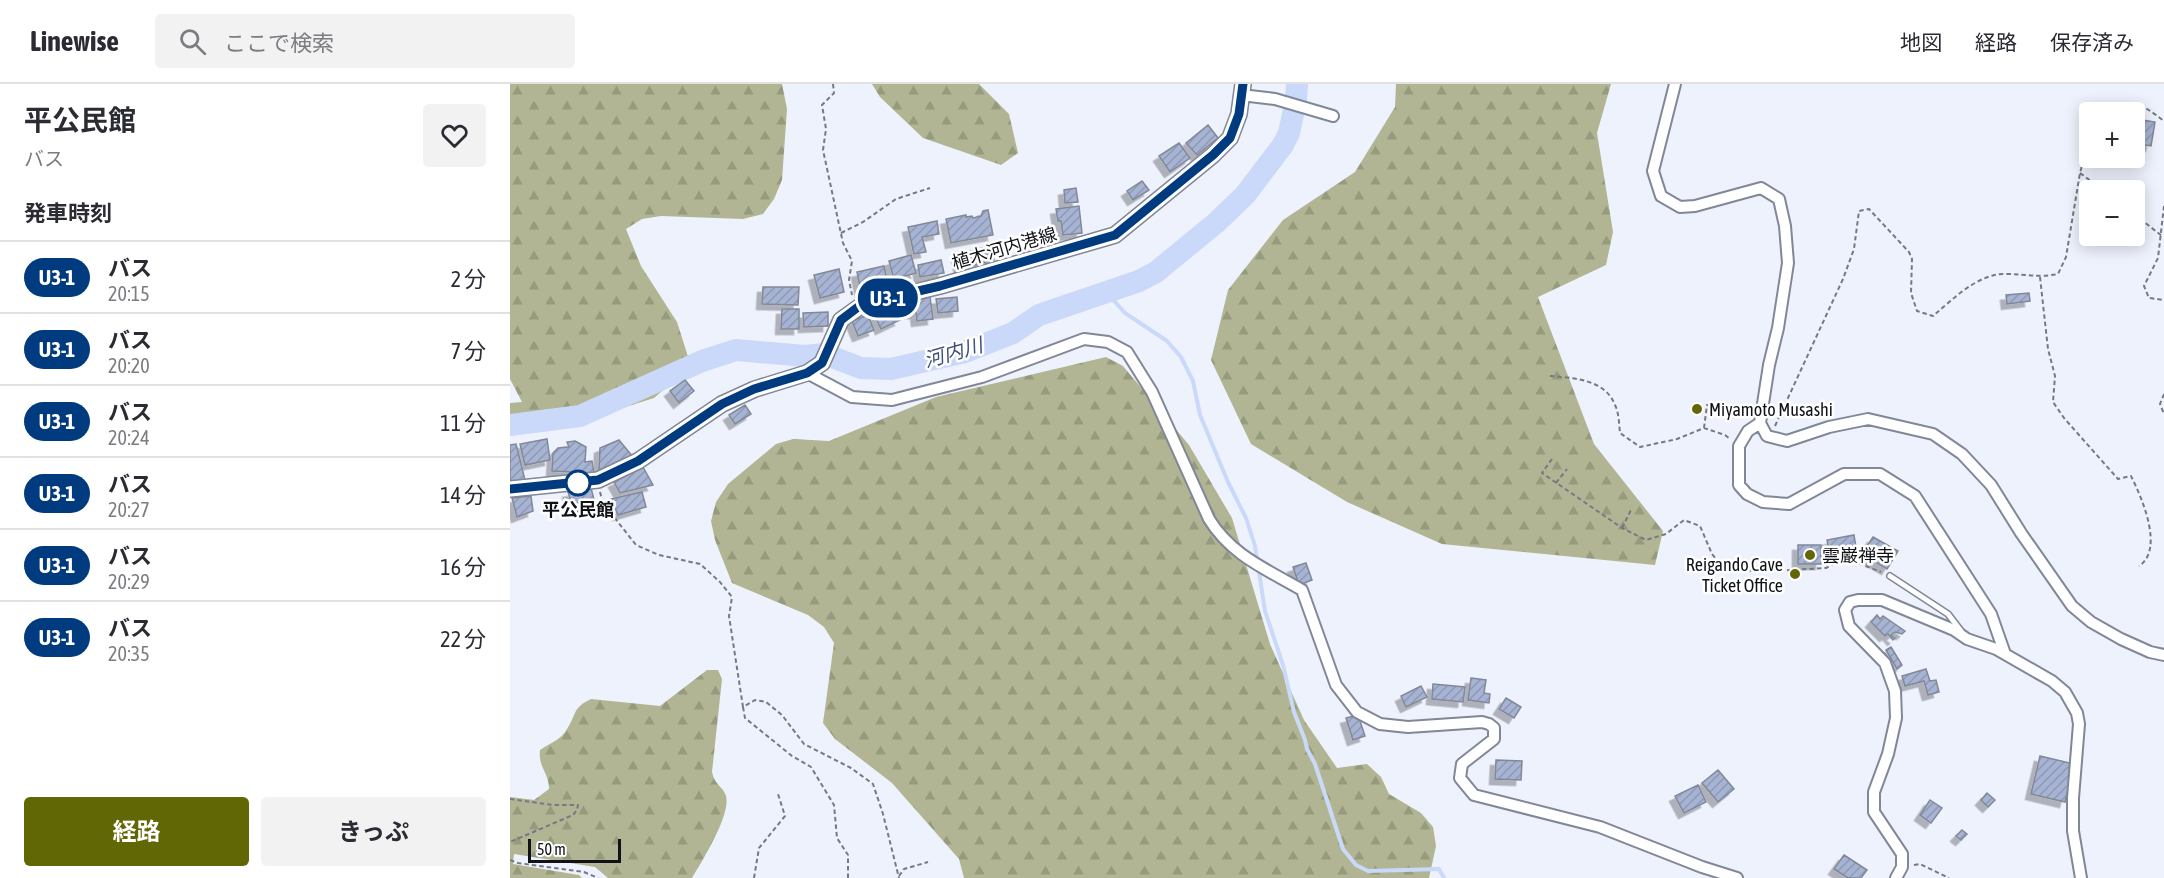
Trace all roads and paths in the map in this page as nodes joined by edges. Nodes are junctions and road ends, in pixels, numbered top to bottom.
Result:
1 (833, 84) edge
2 (1675, 84) edge
3 (1242, 90) edge
4 (2145, 107) edge
5 (1333, 117) dead end
6 (2164, 121) edge
7 (2080, 168) edge
8 (2079, 173) junction
9 (2089, 180) edge
10 (930, 189) dead end
11 (2164, 206) edge
12 (2145, 223) edge
13 (841, 233) junction
14 (2162, 236) junction
15 (2040, 278) junction
16 (2164, 300) edge
17 (856, 309) junction
18 (807, 373) junction
19 (1550, 376) dead end
20 (2164, 394) edge
21 (1711, 406) dead end
22 (2164, 414) edge
23 (1760, 423) junction
24 (1704, 428) junction
25 (1767, 436) junction
26 (1739, 446) junction
27 (1552, 459) dead end
28 (1567, 469) dead end
29 (598, 480) junction
30 (1556, 483) junction
31 (510, 489) edge
32 (1632, 508) dead end
33 (2154, 524) dead end
34 (1622, 528) junction
35 (2151, 557) dead end
36 (2139, 566) dead end
37 (1890, 576) joint
38 (1967, 639) junction
39 (2005, 654) junction
40 (2164, 656) edge
41 (744, 707) junction
42 (778, 794) dead end
43 (510, 799) edge
44 (510, 842) edge
45 (510, 860) edge
46 (928, 862) dead end
47 (1902, 867) junction
48 (598, 878) edge
49 (754, 878) edge
50 (848, 878) edge
51 (898, 878) edge
52 (1737, 878) edge
53 (1896, 878) edge
54 (1949, 878) edge
55 (2081, 878) edge

1 - 13 path
2 - 23 street
3 - 5 street
3 - 17 main road, 植木河内港線
4 - 6 path
7 - 8 path
8 - 9 path
8 - 15 path
10 - 13 path
11 - 14 path
12 - 14 path
13 - 17 path
14 - 16 path
15 - 25 path
15 - 33 path
17 - 18 main road, 植木河内港線
18 - 29 main road, 植木河内港線
18 - 52 street
19 - 24 path
20 - 22 path
21 - 24 path
23 - 25 street
23 - 26 street
24 - 26 path
25 - 40 street
26 - 39 street
27 - 30 path
28 - 30 path
29 - 31 main road, 植木河内港線
29 - 41 path
30 - 34 path
32 - 34 path
34 - 37 path
35 - 36 path
37 - 38 lane
38 - 39 street
38 - 47 street
39 - 55 street
41 - 50 path
41 - 51 path
42 - 49 path
43 - 44 path
45 - 48 path
46 - 51 path
47 - 53 street
47 - 54 path

